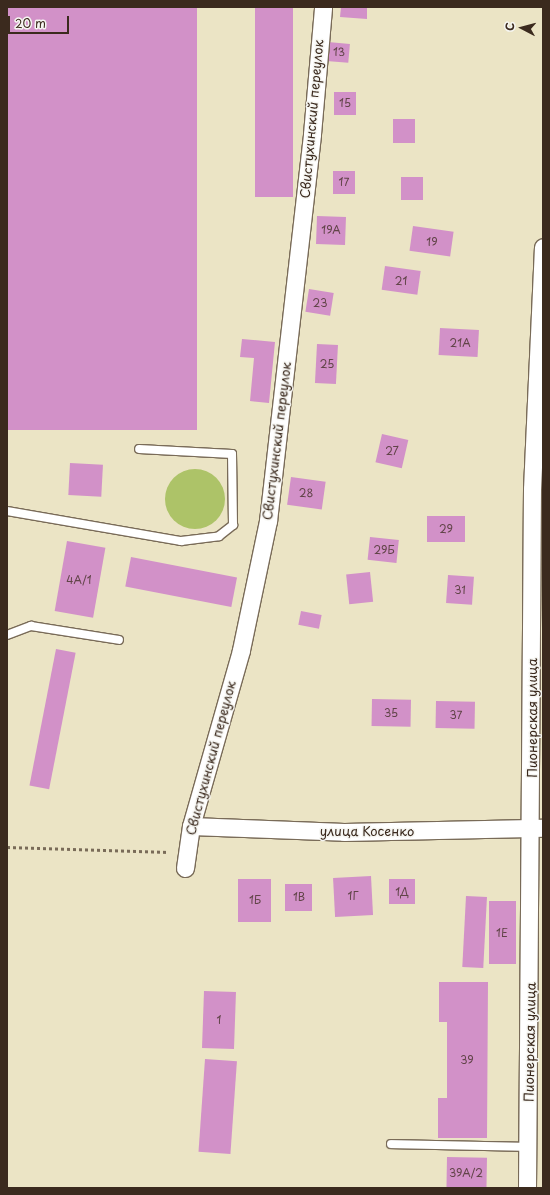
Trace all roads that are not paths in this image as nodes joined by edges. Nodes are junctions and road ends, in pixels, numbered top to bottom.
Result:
1 (323, 7) edge
2 (543, 247) edge
3 (140, 449) dead end
4 (7, 512) edge
5 (7, 635) edge
6 (119, 640) dead end
7 (191, 826) junction
8 (537, 829) edge
9 (185, 868) dead end
10 (537, 966) edge
11 (391, 1144) dead end
12 (529, 1147) junction
13 (527, 1188) edge

1 - 7 street, Свистухинский переулок
2 - 8 street, Пионерская улица
3 - 4 lane
5 - 6 lane
7 - 8 street, улица Косенко
7 - 9 street, Свистухинский переулок
8 - 10 street, Пионерская улица
10 - 12 street, Пионерская улица
11 - 12 lane
12 - 13 street, Пионерская улица

